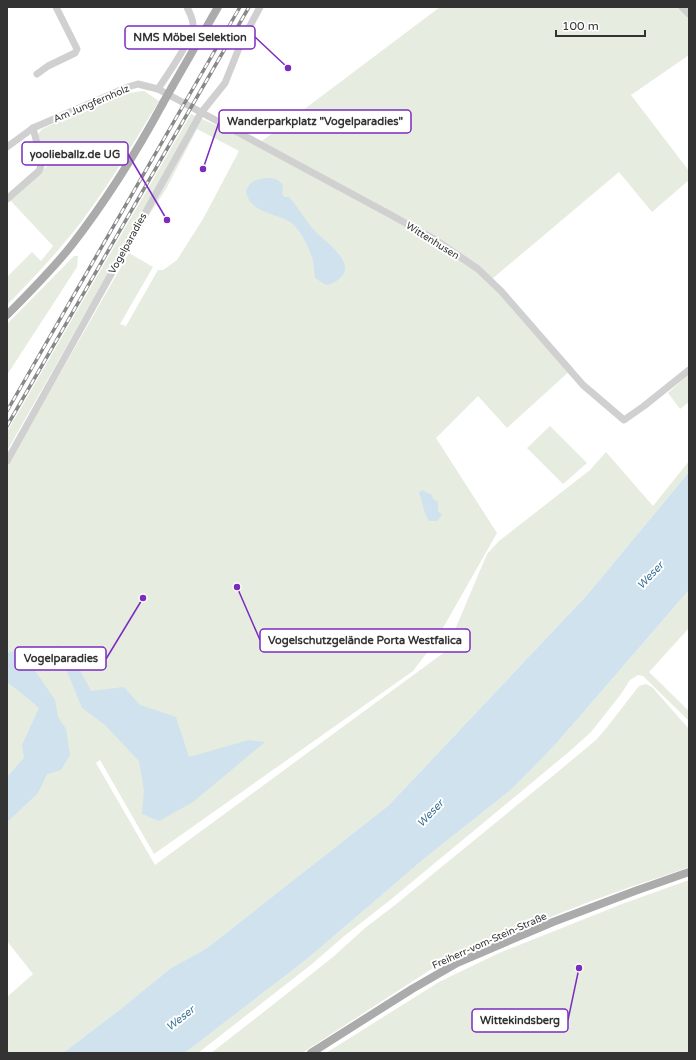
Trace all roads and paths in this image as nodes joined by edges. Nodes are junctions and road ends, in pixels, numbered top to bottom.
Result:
1 (56, 7) edge
2 (187, 7) edge
3 (218, 7) edge
4 (260, 7) edge
5 (682, 7) edge
6 (689, 14) edge
7 (37, 74) dead end
8 (158, 90) junction
9 (200, 113) junction
10 (33, 128) junction
11 (7, 147) edge
12 (7, 199) edge
13 (7, 315) edge
14 (689, 370) edge
15 (7, 460) edge
16 (689, 872) edge
17 (311, 1053) edge

1 - 7 street
2 - 8 street
3 - 13 main road, bridge
4 - 9 street, Vogelparadies
5 - 6 street
8 - 9 street, Am Jungfernholz
8 - 10 street, Am Jungfernholz
9 - 14 street, Wittenhusen
9 - 15 street, Vogelparadies
10 - 11 street, Am Jungfernholz
10 - 12 street
16 - 17 main road, Freiherr-vom-Stein-Straße

